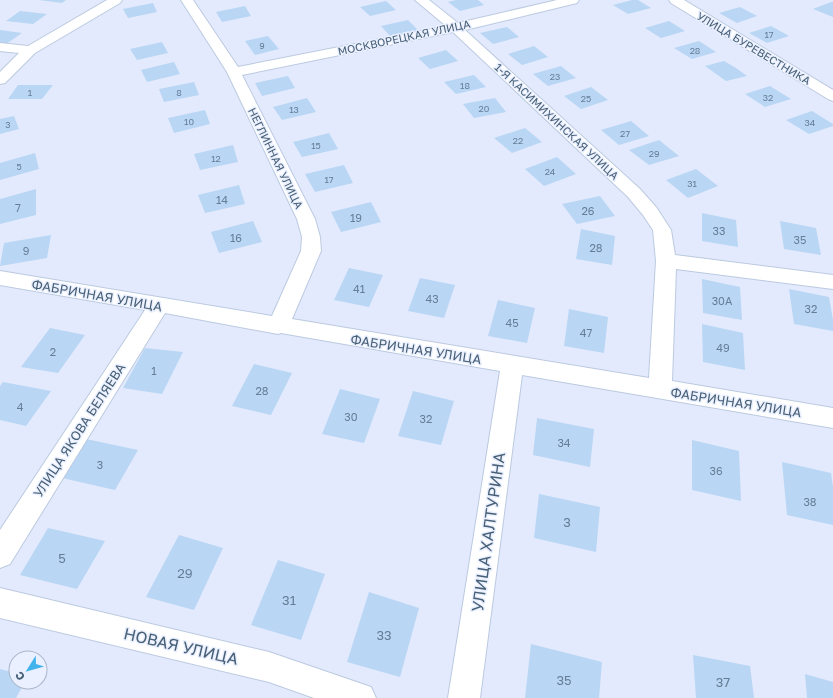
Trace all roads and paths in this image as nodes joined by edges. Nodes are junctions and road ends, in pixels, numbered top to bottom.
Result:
1 (116, 0) edge
2 (187, 0) edge
3 (420, 0) edge
4 (573, 0) edge
5 (675, 0) edge
6 (456, 28) junction
7 (0, 47) edge
8 (30, 50) junction
9 (234, 72) junction
10 (0, 80) edge
11 (833, 96) edge
12 (666, 261) junction
13 (0, 278) edge
14 (833, 282) edge
15 (159, 306) junction
16 (278, 326) junction
17 (512, 365) junction
18 (660, 389) junction
19 (833, 418) edge
20 (0, 554) edge
21 (0, 603) edge
22 (360, 698) edge
23 (464, 698) edge

1 - 8 street
2 - 9 street, НЕГЛИННАЯ УЛИЦА
3 - 6 street, 1-Я КАСИМИХИНСКАЯ УЛИЦА
4 - 6 street, МОСКВОРЕЦКАЯ УЛИЦА
5 - 11 street, УЛИЦА БУРЕВЕСТНИКА
6 - 9 street, МОСКВОРЕЦКАЯ УЛИЦА
6 - 12 street, 1-Я КАСИМИХИНСКАЯ УЛИЦА
7 - 8 street
8 - 10 street
9 - 16 street, НЕГЛИННАЯ УЛИЦА
12 - 14 street
12 - 18 street, 1-Я КАСИМИХИНСКАЯ УЛИЦА
13 - 15 street, ФАБРИЧНАЯ УЛИЦА
15 - 16 street, ФАБРИЧНАЯ УЛИЦА
15 - 20 street, УЛИЦА ЯКОВА БЕЛЯЕВА
16 - 17 street, ФАБРИЧНАЯ УЛИЦА
17 - 18 street, ФАБРИЧНАЯ УЛИЦА
17 - 23 street, УЛИЦА ХАЛТУРИНА
18 - 19 street, ФАБРИЧНАЯ УЛИЦА
21 - 22 street, НОВАЯ УЛИЦА

